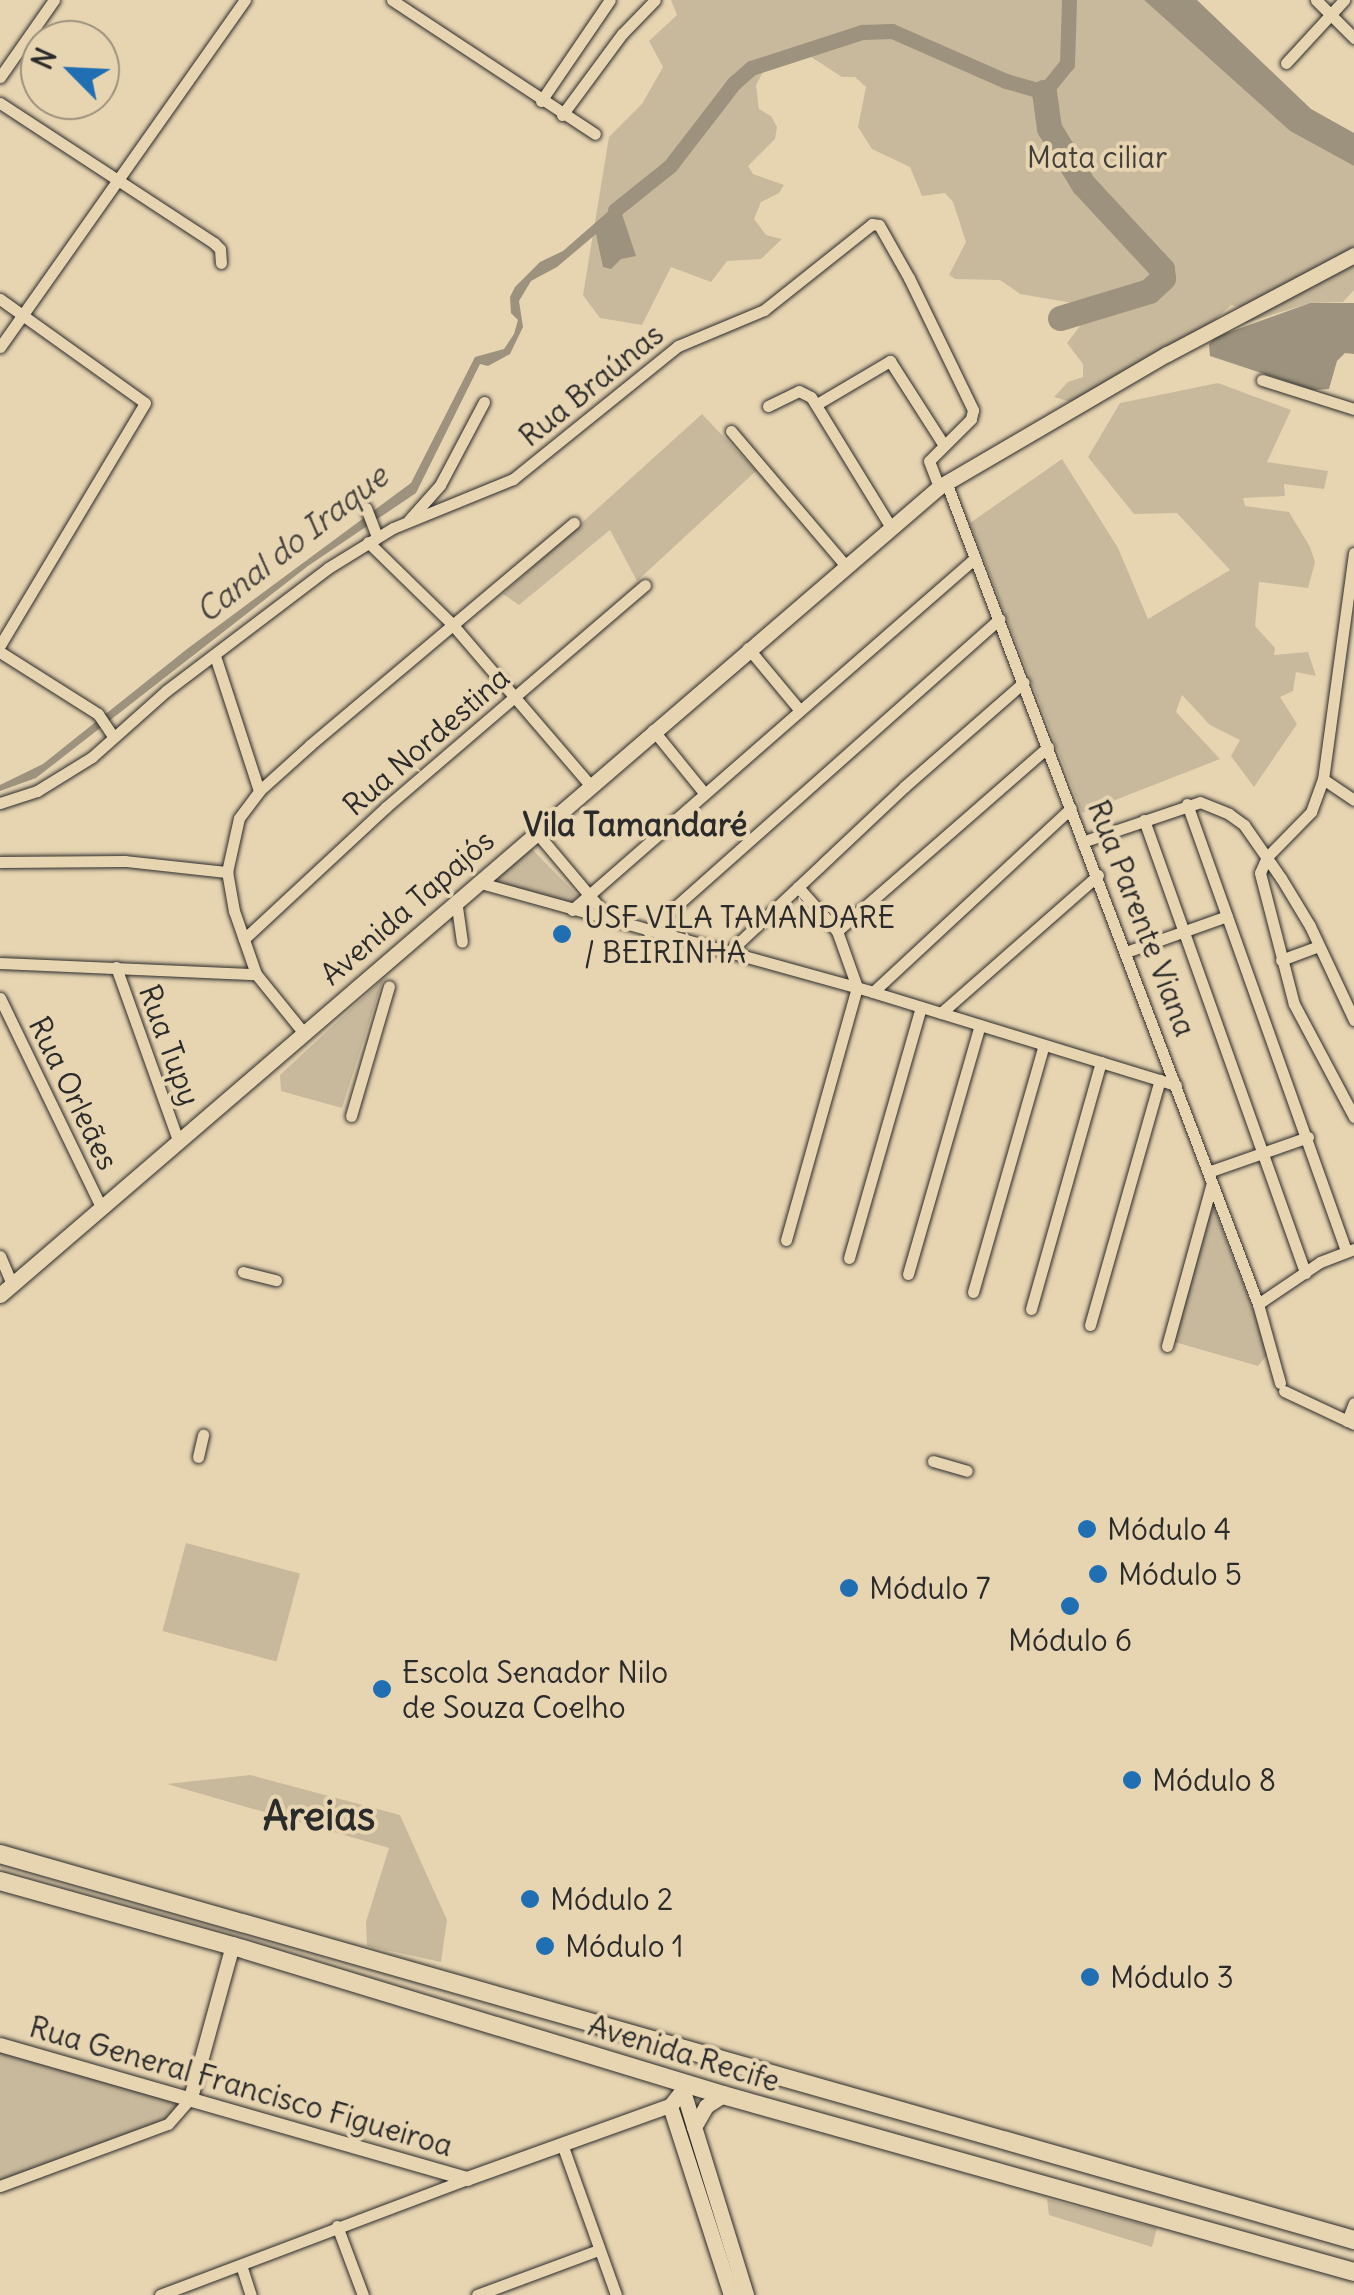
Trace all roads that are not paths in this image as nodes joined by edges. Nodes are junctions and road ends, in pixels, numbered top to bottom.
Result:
1 (54, 0) edge
2 (244, 0) edge
3 (392, 0) edge
4 (610, 0) edge
5 (655, 0) edge
6 (1316, 0) edge
7 (1344, 0) edge
8 (1331, 15) junction
9 (1354, 38) edge
10 (1286, 63) dead end
11 (0, 77) edge
12 (540, 101) junction
13 (0, 103) edge
14 (562, 114) junction
15 (595, 134) dead end
16 (114, 181) junction
17 (1354, 255) edge
18 (221, 263) dead end
19 (0, 299) edge
20 (22, 314) junction
21 (0, 347) edge
22 (1262, 380) dead end
23 (484, 402) dead end
24 (816, 404) junction
25 (768, 406) dead end
26 (1354, 409) edge
27 (730, 430) dead end
28 (942, 444) junction
29 (942, 485) junction
30 (366, 510) dead end
31 (408, 522) junction
32 (574, 523) dead end
33 (890, 526) junction
34 (373, 536) junction
35 (1354, 554) edge
36 (975, 558) junction
37 (845, 565) junction
38 (645, 585) dead end
39 (999, 620) junction
40 (452, 624) junction
41 (748, 648) junction
42 (0, 649) edge
43 (215, 656) junction
44 (1024, 682) junction
45 (516, 698) junction
46 (798, 708) junction
47 (652, 730) junction
48 (110, 732) junction
49 (1048, 747) junction
50 (1322, 779) junction
51 (590, 786) junction
52 (259, 791) junction
53 (705, 794) junction
54 (1354, 800) edge
55 (0, 804) edge
56 (1188, 804) junction
57 (1071, 808) junction
58 (1144, 820) junction
59 (536, 832) junction
60 (1085, 841) junction
61 (1267, 857) junction
62 (0, 862) edge
63 (227, 872) junction
64 (1098, 875) junction
65 (478, 882) junction
66 (798, 887) junction
67 (588, 895) junction
68 (456, 900) junction
69 (572, 910) junction
70 (1227, 916) junction
71 (610, 920) junction
72 (648, 930) junction
73 (1184, 931) junction
74 (837, 932) junction
75 (244, 939) junction
76 (462, 942) dead end
77 (1319, 946) junction
78 (729, 952) junction
79 (1126, 952) junction
80 (1281, 960) junction
81 (0, 963) edge
82 (116, 967) junction
83 (377, 969) junction
84 (256, 974) junction
85 (857, 988) junction
86 (873, 992) junction
87 (0, 998) edge
88 (921, 1007) junction
89 (941, 1013) junction
90 (1354, 1020) edge
91 (980, 1025) junction
92 (303, 1032) junction
93 (1044, 1044) junction
94 (1101, 1062) junction
95 (1160, 1080) junction
96 (1176, 1085) junction
97 (350, 1116) dead end
98 (1354, 1117) edge
99 (1308, 1137) junction
100 (178, 1140) junction
101 (1263, 1152) junction
102 (1210, 1177) junction
103 (102, 1209) junction
104 (786, 1240) dead end
105 (1350, 1250) edge
106 (0, 1256) edge
107 (849, 1258) dead end
108 (243, 1272) dead end
109 (1305, 1273) junction
110 (908, 1274) dead end
111 (276, 1280) dead end
112 (6, 1290) edge
113 (972, 1292) dead end
114 (1258, 1304) junction
115 (1031, 1308) dead end
116 (1090, 1325) dead end
117 (1168, 1346) dead end
118 (1354, 1403) edge
119 (1350, 1422) edge
120 (203, 1434) dead end
121 (198, 1457) dead end
122 (932, 1461) dead end
123 (966, 1471) dead end
124 (0, 1854) edge
125 (0, 1881) edge
126 (229, 1919) junction
127 (233, 1946) junction
128 (0, 2045) edge
129 (686, 2087) junction
130 (723, 2095) junction
131 (190, 2098) junction
132 (670, 2106) junction
133 (905, 2112) junction
134 (694, 2127) junction
135 (562, 2144) junction
136 (467, 2179) junction
137 (0, 2186) edge
138 (337, 2226) junction
139 (1354, 2240) edge
140 (598, 2250) junction
141 (241, 2266) junction
142 (1354, 2272) edge
143 (745, 2291) edge
144 (160, 2295) edge
145 (252, 2295) edge
146 (363, 2295) edge
147 (477, 2295) edge
148 (616, 2295) edge

1 - 11 street
2 - 16 street
3 - 12 street
4 - 12 street
5 - 14 street
6 - 8 street
7 - 8 street
8 - 9 street
8 - 10 street
12 - 14 street
13 - 16 street
14 - 15 street
16 - 18 street
16 - 20 street
17 - 29 main road, Avenida Tapajós
19 - 20 street
20 - 21 street
20 - 42 street
22 - 26 street
23 - 31 street
24 - 25 street
24 - 28 street
24 - 33 street
27 - 37 street
28 - 29 street
28 - 31 street, Rua Braúnas
29 - 33 main road, Avenida Tapajós
29 - 36 street, Rua Parente Viana
30 - 34 street
31 - 34 street, Rua Braúnas
32 - 40 street
33 - 37 main road, Avenida Tapajós
34 - 40 street
34 - 43 street, Rua Braúnas
35 - 50 street
36 - 39 street, Rua Parente Viana
36 - 46 street
37 - 41 main road, Avenida Tapajós
38 - 45 street, Rua Nordestina
39 - 44 street, Rua Parente Viana
39 - 72 street
40 - 45 street
40 - 52 street
41 - 46 street
41 - 47 main road, Avenida Tapajós
42 - 48 street
43 - 48 street, Rua Braúnas
43 - 52 street
44 - 49 street, Rua Parente Viana
44 - 66 street
45 - 51 street
45 - 75 street, Rua Nordestina
46 - 53 street
47 - 51 main road, Avenida Tapajós
47 - 53 street
48 - 55 street, Rua Braúnas
49 - 57 street, Rua Parente Viana
49 - 74 street
50 - 54 street
50 - 61 street
51 - 59 main road, Avenida Tapajós
52 - 63 street
53 - 67 street
56 - 58 street
56 - 61 street
56 - 70 street
57 - 60 street, Rua Parente Viana
57 - 86 street
58 - 60 street
58 - 73 street
59 - 65 main road, Avenida Tapajós
59 - 67 street
60 - 64 street, Rua Parente Viana
61 - 77 street
61 - 80 street
62 - 63 street
63 - 75 street
64 - 79 street, Rua Parente Viana
64 - 89 street
65 - 68 main road, Avenida Tapajós
65 - 69 street
66 - 74 street
66 - 78 street
67 - 69 street
67 - 71 street
68 - 76 street
68 - 83 main road, Avenida Tapajós
69 - 71 street
70 - 73 street
70 - 99 street
71 - 72 street
72 - 78 street
73 - 79 street
73 - 101 street
74 - 85 street
75 - 84 street
77 - 80 street
77 - 90 street
78 - 85 street
79 - 96 street, Rua Parente Viana
80 - 98 street
81 - 82 street
82 - 84 street
82 - 100 street, Rua Tupy
83 - 92 main road, Avenida Tapajós
83 - 97 street
84 - 92 street
85 - 86 street
85 - 104 street
86 - 88 street
87 - 103 street, Rua Orleães
88 - 89 street
88 - 107 street
89 - 91 street
91 - 93 street
91 - 110 street
92 - 100 main road, Avenida Tapajós
93 - 94 street
93 - 113 street
94 - 95 street
94 - 115 street
95 - 96 street
95 - 116 street
96 - 102 street, Rua Parente Viana
99 - 101 street
99 - 105 street
100 - 103 main road, Avenida Tapajós
101 - 102 street
101 - 109 street
102 - 114 street, Rua Parente Viana
102 - 117 street
103 - 112 main road, Avenida Tapajós
105 - 109 street
106 - 112 street
108 - 111 street
109 - 114 street
114 - 119 street, Rua Parente Viana
118 - 119 street
120 - 121 street
122 - 123 street
124 - 126 main road, Avenida Recife
125 - 127 main road, Avenida Recife
126 - 127 street
126 - 133 main road, Avenida Recife
127 - 129 main road, Avenida Recife
127 - 131 street
128 - 131 street, Rua General Francisco Figueiroa
129 - 130 main road, Avenida Recife
129 - 132 main road
129 - 133 main road
129 - 134 main road
130 - 134 main road
130 - 142 main road, Avenida Recife
131 - 136 street, Rua General Francisco Figueiroa
131 - 137 street
132 - 135 street
132 - 143 main road
133 - 139 main road, Avenida Recife
134 - 143 main road
135 - 136 street
135 - 140 street
136 - 138 street
138 - 141 street
138 - 146 street
140 - 147 street
140 - 148 street
141 - 144 street
141 - 145 street

